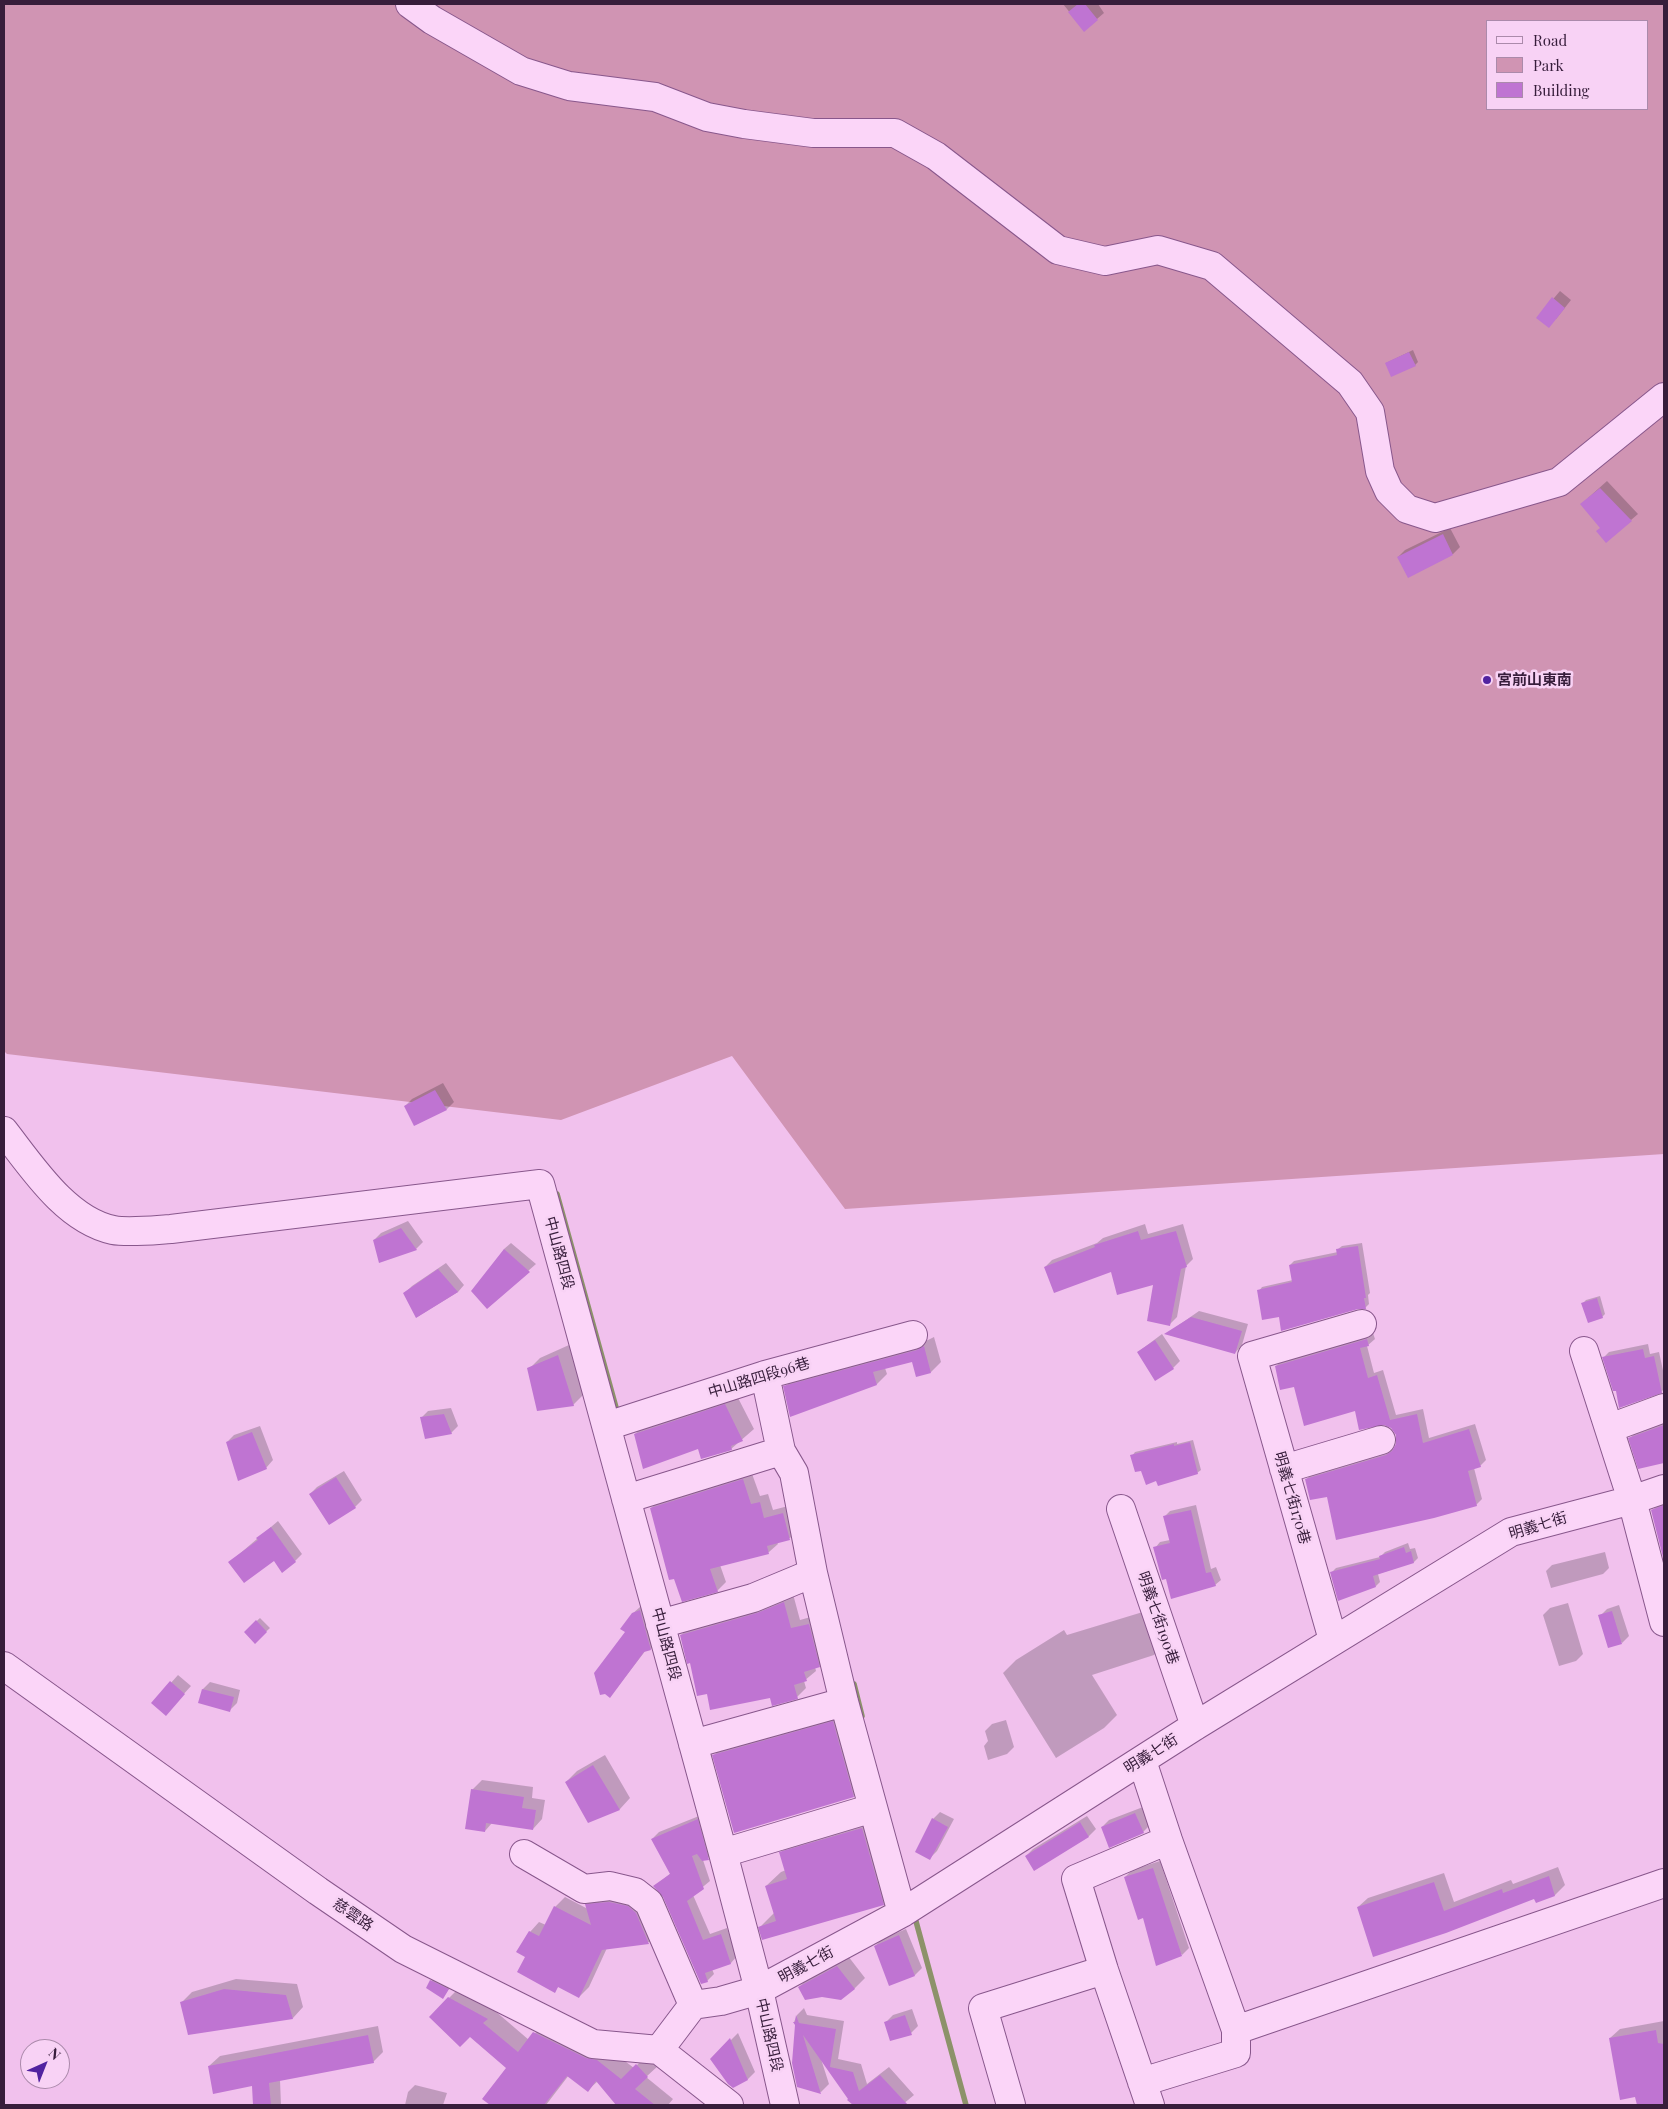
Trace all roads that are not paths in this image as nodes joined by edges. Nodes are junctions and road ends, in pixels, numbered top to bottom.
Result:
1 (410, 4) edge
2 (1664, 398) edge
3 (4, 1131) edge
4 (1362, 1324) dead end
5 (913, 1335) dead end
6 (1584, 1351) dead end
7 (766, 1375) junction
8 (1664, 1408) edge
9 (607, 1426) junction
10 (1610, 1428) junction
11 (1381, 1440) dead end
12 (781, 1451) junction
13 (1284, 1469) junction
14 (1664, 1489) edge
15 (626, 1499) junction
16 (1632, 1500) junction
17 (1121, 1509) dead end
18 (813, 1573) junction
19 (1664, 1622) edge
20 (660, 1624) junction
21 (1333, 1640) junction
22 (4, 1666) edge
23 (844, 1702) junction
24 (1195, 1726) junction
25 (693, 1744) junction
26 (1142, 1760) junction
27 (873, 1808) junction
28 (1168, 1840) junction
29 (524, 1854) dead end
30 (723, 1854) junction
31 (1664, 1883) edge
32 (909, 1909) junction
33 (1104, 1970) junction
34 (759, 1990) junction
35 (694, 2005) junction
36 (1236, 2030) junction
37 (659, 2050) junction
38 (1148, 2099) edge
39 (729, 2105) edge
40 (785, 2105) edge
41 (1012, 2105) edge

1 - 2 street
3 - 9 street, 中山路四段
4 - 13 street, 明義七街170巷
5 - 7 street, 中山路四段96巷
6 - 10 street
7 - 9 street, 中山路四段96巷
7 - 12 street
8 - 10 street
9 - 15 street, 中山路四段
10 - 16 street
11 - 13 street
12 - 15 street
12 - 18 street
13 - 21 street, 明義七街170巷
14 - 16 street, 明義七街
15 - 20 street, 中山路四段
16 - 19 street
16 - 21 street, 明義七街
17 - 24 street, 明義七街190巷
18 - 20 street
18 - 23 street
20 - 25 street, 中山路四段
21 - 24 street, 明義七街
22 - 37 street, 慈雲路
23 - 25 street
23 - 27 street
24 - 26 street, 明義七街
25 - 30 street, 中山路四段
26 - 28 street
26 - 32 street, 明義七街
27 - 30 street
27 - 32 street
28 - 33 street
28 - 36 street
29 - 35 street
30 - 34 street, 中山路四段
31 - 36 street
32 - 34 street, 明義七街
33 - 38 street
33 - 41 street
34 - 35 street, 明義七街
34 - 40 street, 中山路四段
35 - 37 street
36 - 38 street
37 - 39 street

